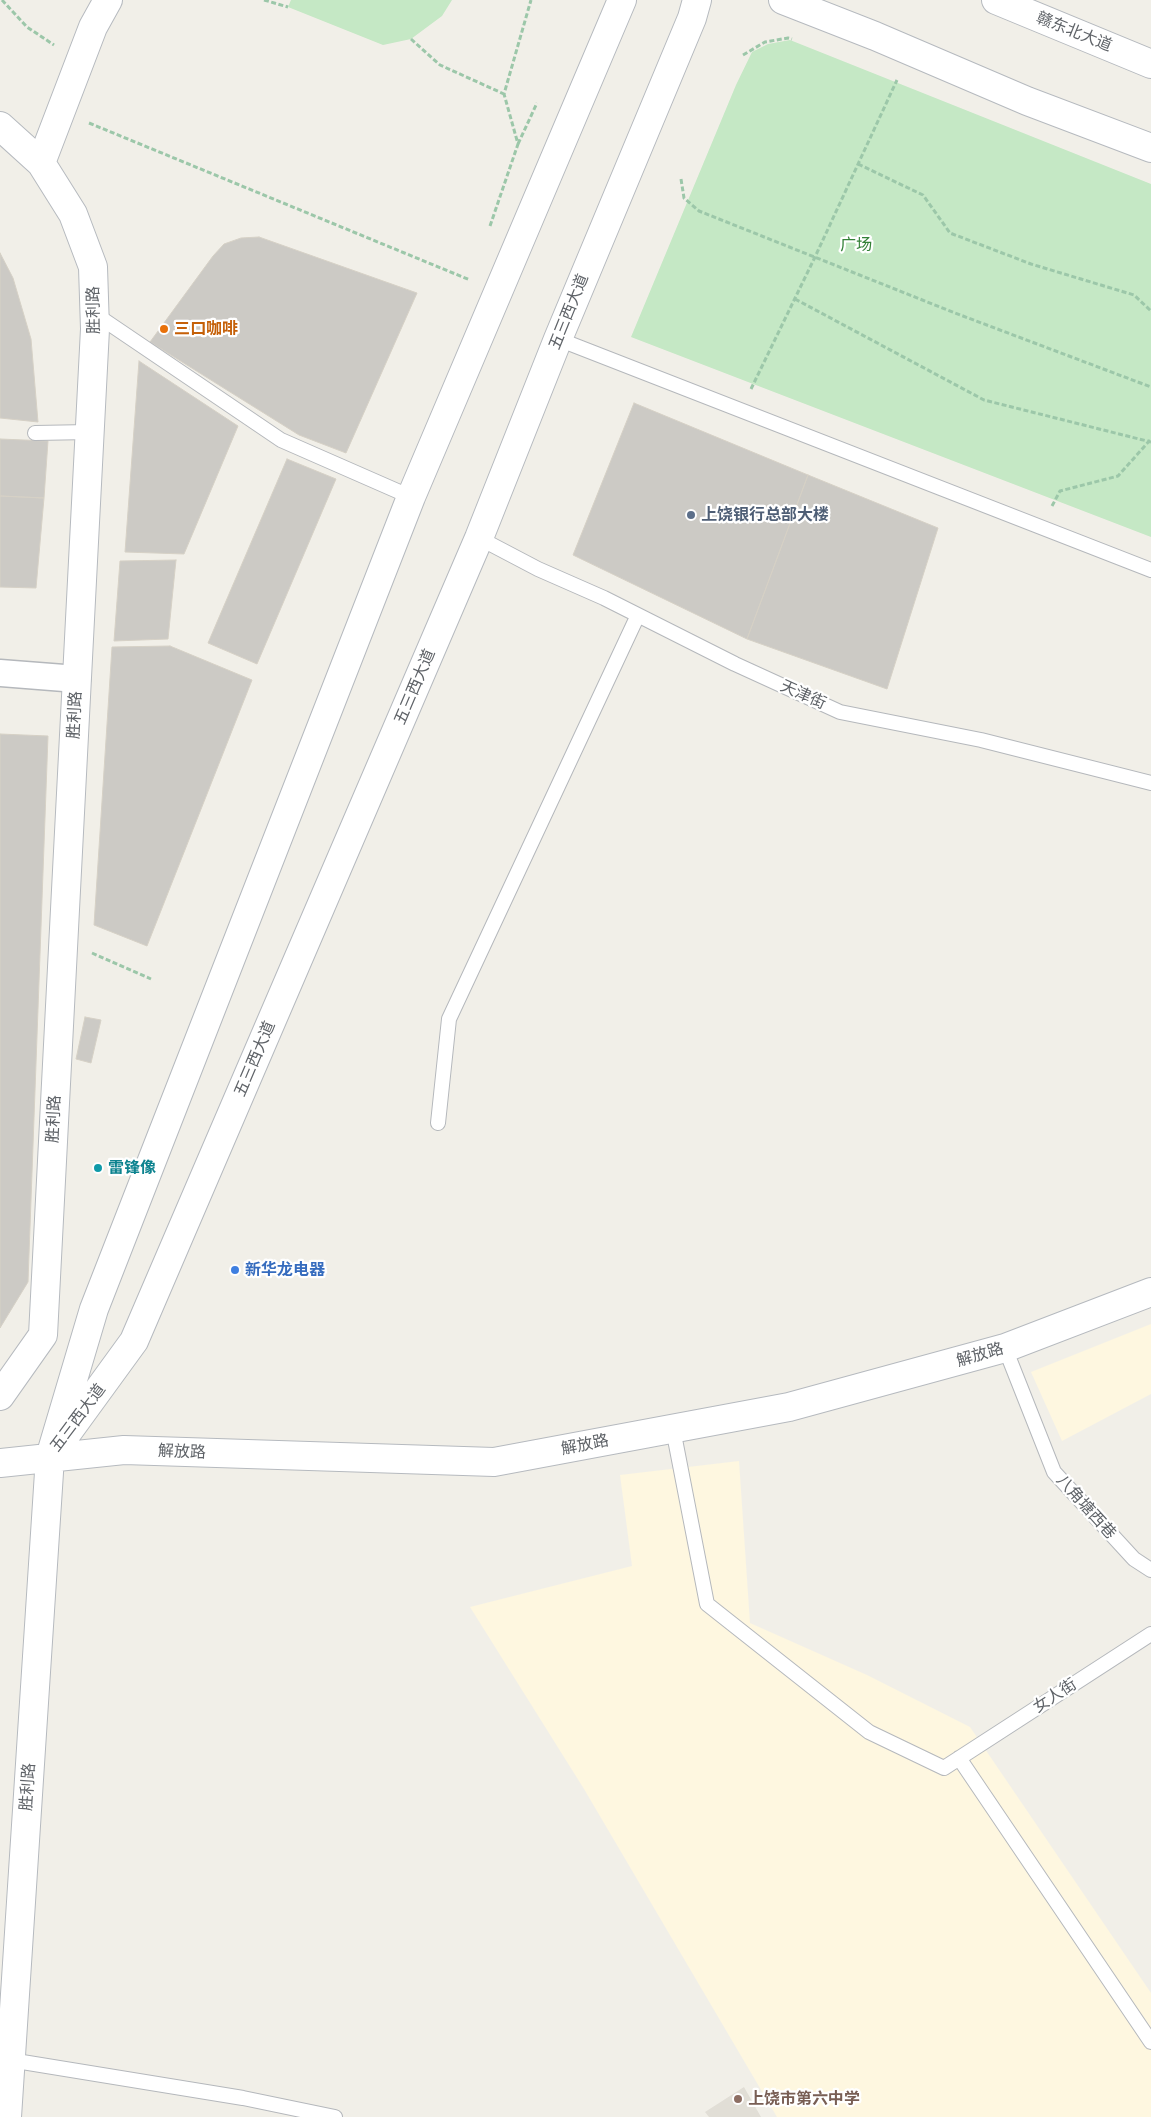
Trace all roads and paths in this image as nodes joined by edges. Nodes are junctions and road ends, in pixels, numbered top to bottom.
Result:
1 (2, 0) edge
2 (108, 0) edge
3 (264, 0) edge
4 (530, 0) edge
5 (622, 0) edge
6 (697, 0) edge
7 (783, 0) edge
8 (996, 0) edge
9 (288, 7) dead end
10 (411, 39) dead end
11 (765, 42) dead end
12 (83, 54) junction
13 (743, 54) dead end
14 (1151, 64) edge
15 (897, 80) dead end
16 (504, 94) junction
17 (65, 99) junction
18 (537, 103) dead end
19 (0, 126) edge
20 (518, 144) junction
21 (1151, 148) edge
22 (41, 163) junction
23 (858, 164) junction
24 (681, 179) dead end
25 (487, 235) dead end
26 (815, 257) junction
27 (474, 271) dead end
28 (471, 280) junction
29 (467, 289) dead end
30 (794, 299) junction
31 (1151, 310) edge
32 (94, 314) junction
33 (558, 339) junction
34 (1151, 387) edge
35 (742, 412) junction
36 (90, 432) junction
37 (35, 433) dead end
38 (1151, 441) edge
39 (411, 497) junction
40 (1041, 528) junction
41 (479, 538) junction
42 (1151, 570) edge
43 (638, 615) junction
44 (0, 674) edge
45 (77, 679) junction
46 (1151, 783) edge
47 (87, 951) dead end
48 (151, 979) dead end
49 (438, 1123) dead end
50 (1151, 1292) edge
51 (1005, 1348) junction
52 (0, 1396) edge
53 (673, 1429) junction
54 (50, 1457) junction
55 (0, 1463) edge
56 (1151, 1570) edge
57 (1151, 1634) edge
58 (959, 1758) junction
59 (1151, 2042) edge
60 (10, 2060) junction
61 (8, 2117) edge
62 (335, 2117) edge

1 - 12 path
2 - 12 main road
3 - 9 path
4 - 16 path
5 - 39 main road, 五三西大道
6 - 33 main road, 五三西大道
7 - 21 main road
8 - 14 main road, 赣东北大道
10 - 16 path
11 - 13 path
12 - 17 main road
15 - 23 path
16 - 20 path
17 - 22 main road
17 - 28 path
18 - 20 path
19 - 22 main road, 胜利路
20 - 25 path
22 - 32 main road, 胜利路
23 - 26 path
23 - 31 path
24 - 26 path
26 - 30 path
26 - 34 path
27 - 28 path
28 - 29 path
30 - 35 path
30 - 38 path
32 - 36 main road, 胜利路
32 - 39 lane
33 - 35 lane
33 - 41 main road, 五三西大道
35 - 40 lane
36 - 37 lane
36 - 45 main road, 胜利路
38 - 40 path
39 - 54 main road, 五三西大道
40 - 42 lane
41 - 43 lane, 天津街
41 - 54 main road, 五三西大道
43 - 46 lane, 天津街
43 - 49 lane
44 - 45 street
45 - 52 main road, 胜利路
47 - 48 path
50 - 51 main road, 解放路
51 - 53 main road, 解放路
51 - 56 lane, 八角塘西巷
53 - 54 main road, 解放路
53 - 58 lane, 女人街
54 - 55 main road, 解放路
54 - 60 main road, 胜利路
57 - 58 lane, 女人街
58 - 59 lane
60 - 61 main road, 胜利路
60 - 62 lane

